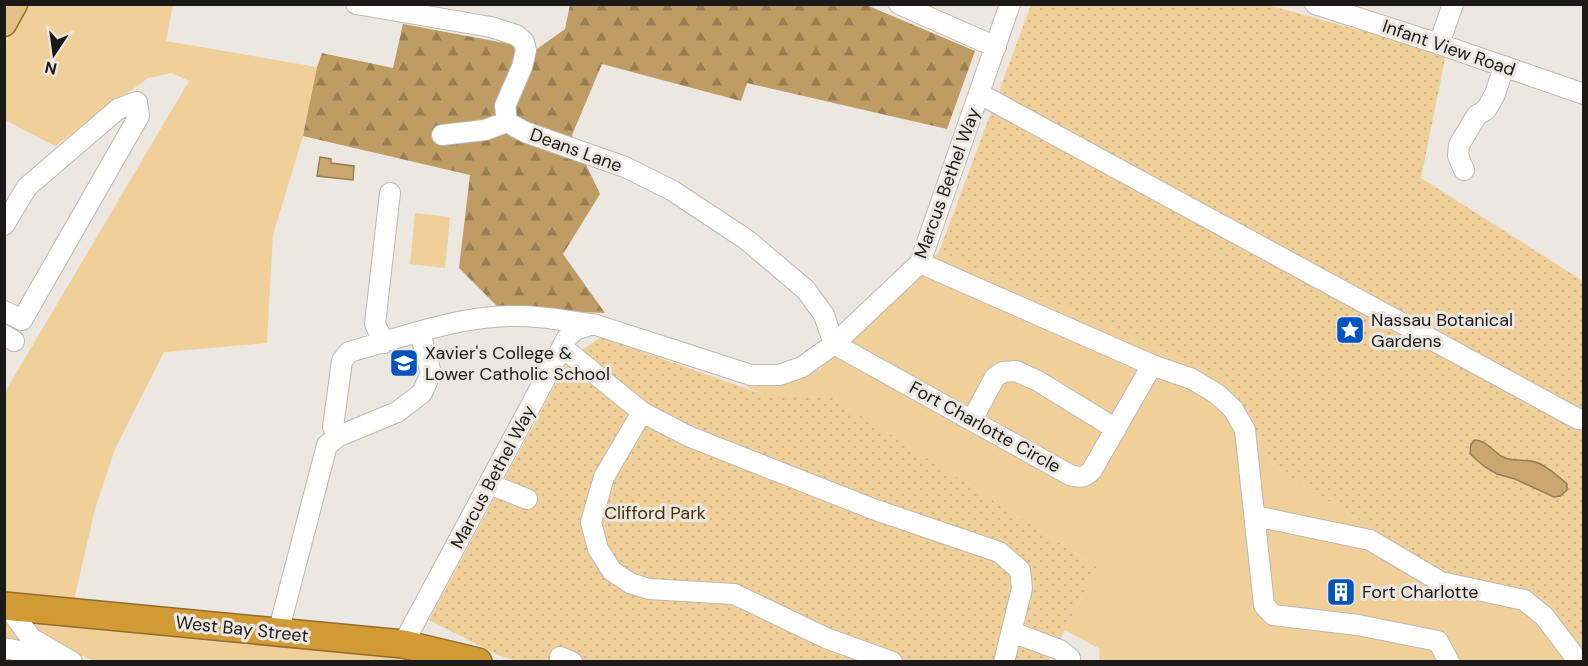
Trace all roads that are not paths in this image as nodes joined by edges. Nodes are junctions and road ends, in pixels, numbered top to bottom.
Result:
1 (15, 4) edge
2 (356, 4) edge
3 (900, 4) edge
4 (1010, 4) edge
5 (1315, 4) edge
6 (1452, 4) edge
7 (4, 24) edge
8 (1439, 44) junction
9 (996, 47) junction
10 (1504, 66) junction
11 (980, 94) junction
12 (1584, 94) edge
13 (507, 122) junction
14 (442, 135) dead end
15 (1464, 170) dead end
16 (390, 193) dead end
17 (4, 225) edge
18 (920, 263) junction
19 (4, 311) edge
20 (593, 324) junction
21 (420, 333) junction
22 (384, 342) junction
23 (834, 344) junction
24 (562, 347) junction
25 (1152, 365) junction
26 (642, 412) junction
27 (972, 420) junction
28 (1584, 420) edge
29 (1116, 429) junction
30 (339, 436) junction
31 (489, 484) junction
32 (527, 499) dead end
33 (1255, 516) junction
34 (6, 606) edge
35 (1012, 632) junction
36 (278, 633) junction
37 (403, 644) junction
38 (4, 648) edge
39 (1070, 658) dead end
40 (70, 661) edge
41 (478, 662) edge
42 (892, 662) edge
43 (1004, 662) edge
44 (1449, 662) edge
45 (1579, 662) edge

1 - 7 main road
2 - 13 street, Deans Lane
3 - 9 street
4 - 9 street, Marcus Bethel Way
5 - 8 street, Infant View Road
6 - 8 street
8 - 10 street, Infant View Road
9 - 11 street, Marcus Bethel Way
10 - 12 street, Infant View Road
10 - 15 street
11 - 18 street, Marcus Bethel Way
11 - 28 street
13 - 14 street
13 - 23 street, Deans Lane
16 - 22 street
17 - 19 street
18 - 23 street, Marcus Bethel Way
18 - 25 street
20 - 21 street
20 - 23 street, Marcus Bethel Way
20 - 24 street, Marcus Bethel Way
21 - 22 street
21 - 30 street
22 - 30 street
23 - 27 street, Fort Charlotte Circle
24 - 26 street
24 - 31 street, Marcus Bethel Way
25 - 29 street, Fort Charlotte Circle
25 - 33 street
26 - 35 street
26 - 42 street
27 - 29 street, Fort Charlotte Circle
27 - 29 street
30 - 36 street
31 - 32 street
31 - 37 street, Marcus Bethel Way
33 - 44 street
33 - 45 street
34 - 36 highway, West Bay Street
34 - 40 street
35 - 39 street
35 - 43 street
36 - 37 highway, West Bay Street
37 - 41 highway, West Bay Street
38 - 40 street

